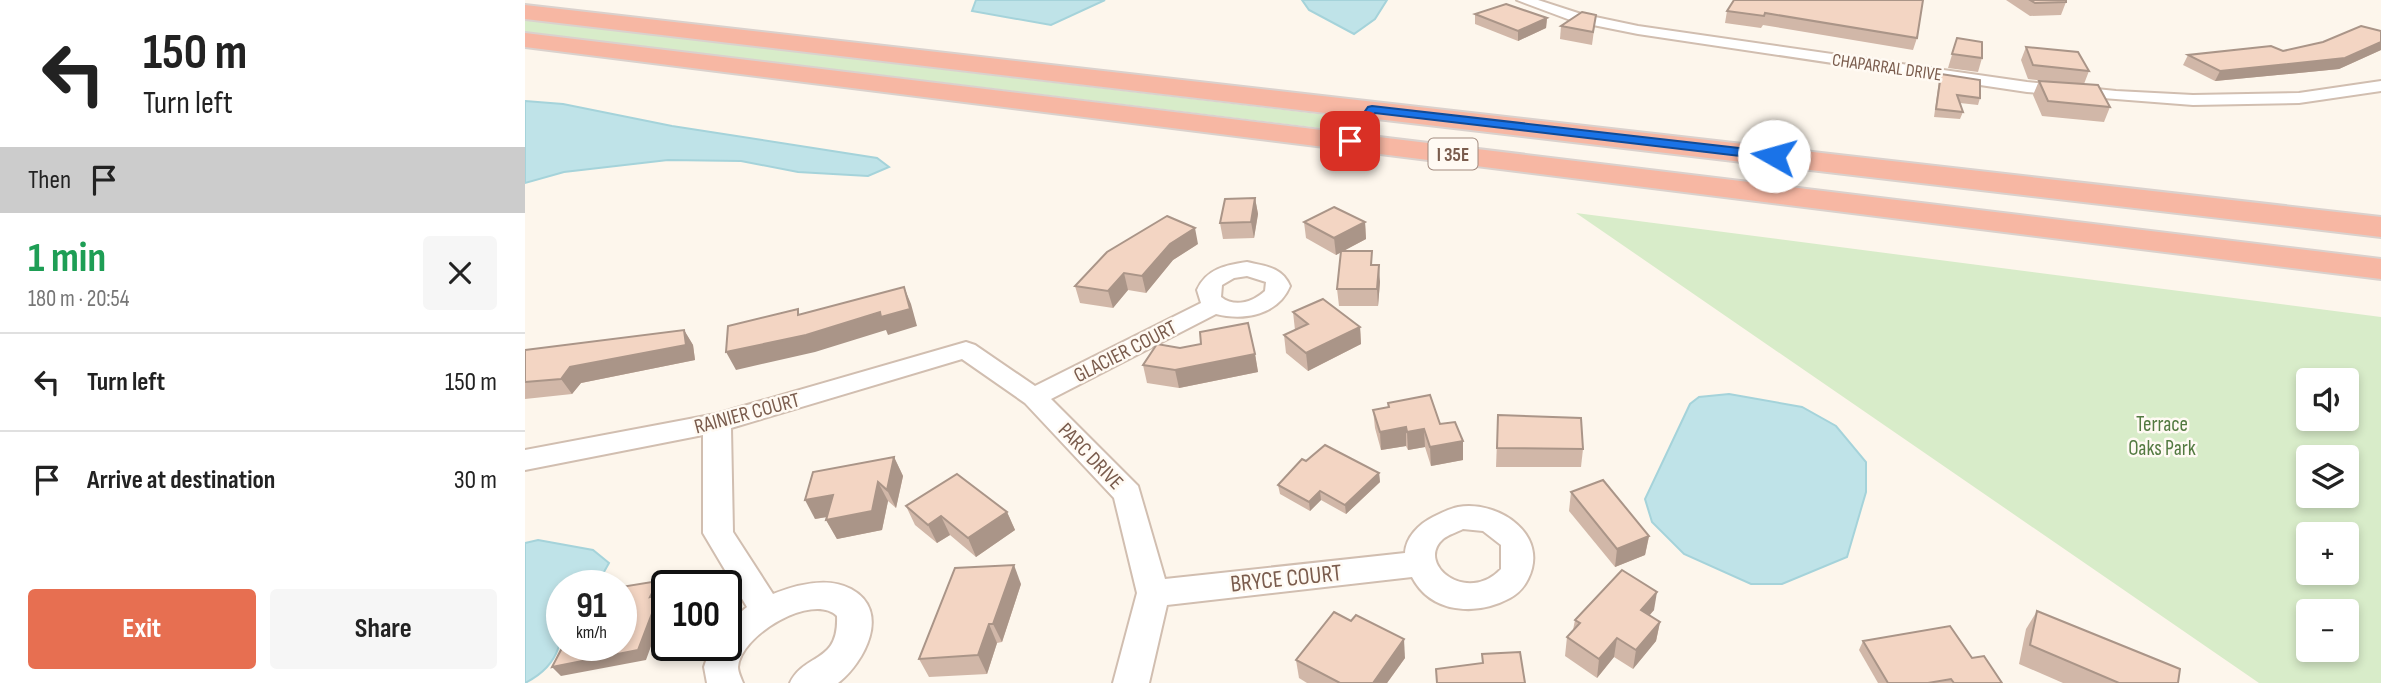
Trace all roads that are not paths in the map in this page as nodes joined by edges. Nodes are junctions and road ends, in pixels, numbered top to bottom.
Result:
1 (1533, 1) edge
2 (525, 12) edge
3 (525, 40) edge
4 (2381, 86) edge
5 (1372, 109) junction
6 (1350, 141) junction
7 (2381, 227) edge
8 (2381, 269) edge
9 (1215, 305) dead end
10 (966, 350) joint
11 (1034, 397) junction
12 (717, 423) junction
13 (525, 460) edge
14 (1419, 564) dead end
15 (1153, 593) junction
16 (766, 611) junction
17 (725, 683) edge
18 (807, 683) edge
19 (1131, 683) edge

1 - 4 street, CHAPARRAL DRIVE
2 - 5 highway, I 35E
3 - 6 highway, I 35E
5 - 6 lane
5 - 7 highway, I 35E
6 - 8 highway, I 35E
9 - 11 street, GLACIER COURT
10 - 11 street, PARC DRIVE
10 - 12 street, RAINIER COURT
11 - 15 street, PARC DRIVE
12 - 13 street, RAINIER COURT
12 - 16 street
14 - 15 street, BRYCE COURT
15 - 19 street, PARC DRIVE
16 - 17 street
16 - 18 street

